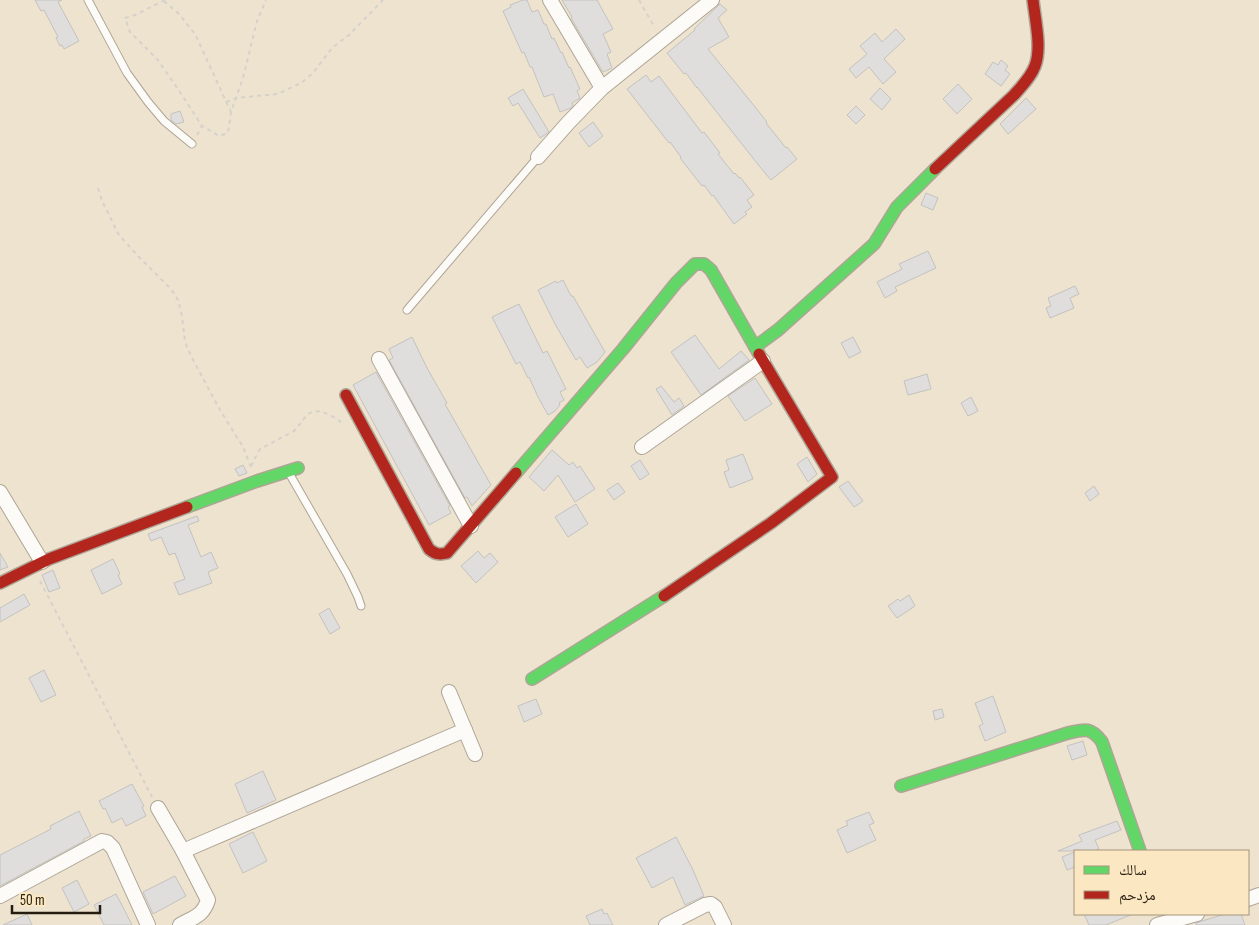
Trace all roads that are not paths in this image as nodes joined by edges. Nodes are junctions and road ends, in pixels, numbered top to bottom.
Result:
1 (88, 0) edge
2 (550, 0) edge
3 (712, 0) edge
4 (1033, 0) edge
5 (602, 88) junction
6 (192, 144) dead end
7 (538, 157) joint
8 (407, 310) dead end
9 (755, 347) junction
10 (379, 359) dead end
11 (763, 361) junction
12 (346, 395) dead end
13 (642, 447) dead end
14 (293, 469) joint
15 (0, 492) edge
16 (471, 526) junction
17 (37, 564) junction
18 (0, 583) edge
19 (361, 606) dead end
20 (532, 679) dead end
21 (449, 692) dead end
22 (465, 730) junction
23 (475, 754) dead end
24 (901, 786) dead end
25 (158, 808) road end
26 (1140, 850) edge
27 (183, 851) junction
28 (0, 896) edge
29 (1190, 915) edge
30 (1160, 920) edge
31 (148, 925) edge
32 (180, 925) edge
33 (666, 925) edge
34 (724, 925) edge

1 - 6 lane
2 - 5 street
3 - 5 street
4 - 9 street
5 - 7 street
7 - 8 lane
9 - 11 street
9 - 16 street
10 - 16 street
11 - 13 street
11 - 20 street
12 - 16 street
14 - 17 street
14 - 19 lane
15 - 17 street
17 - 18 street
21 - 22 street
22 - 23 street
22 - 27 street
24 - 26 street
25 - 27 street
27 - 32 street
28 - 31 street
29 - 30 street
33 - 34 street

